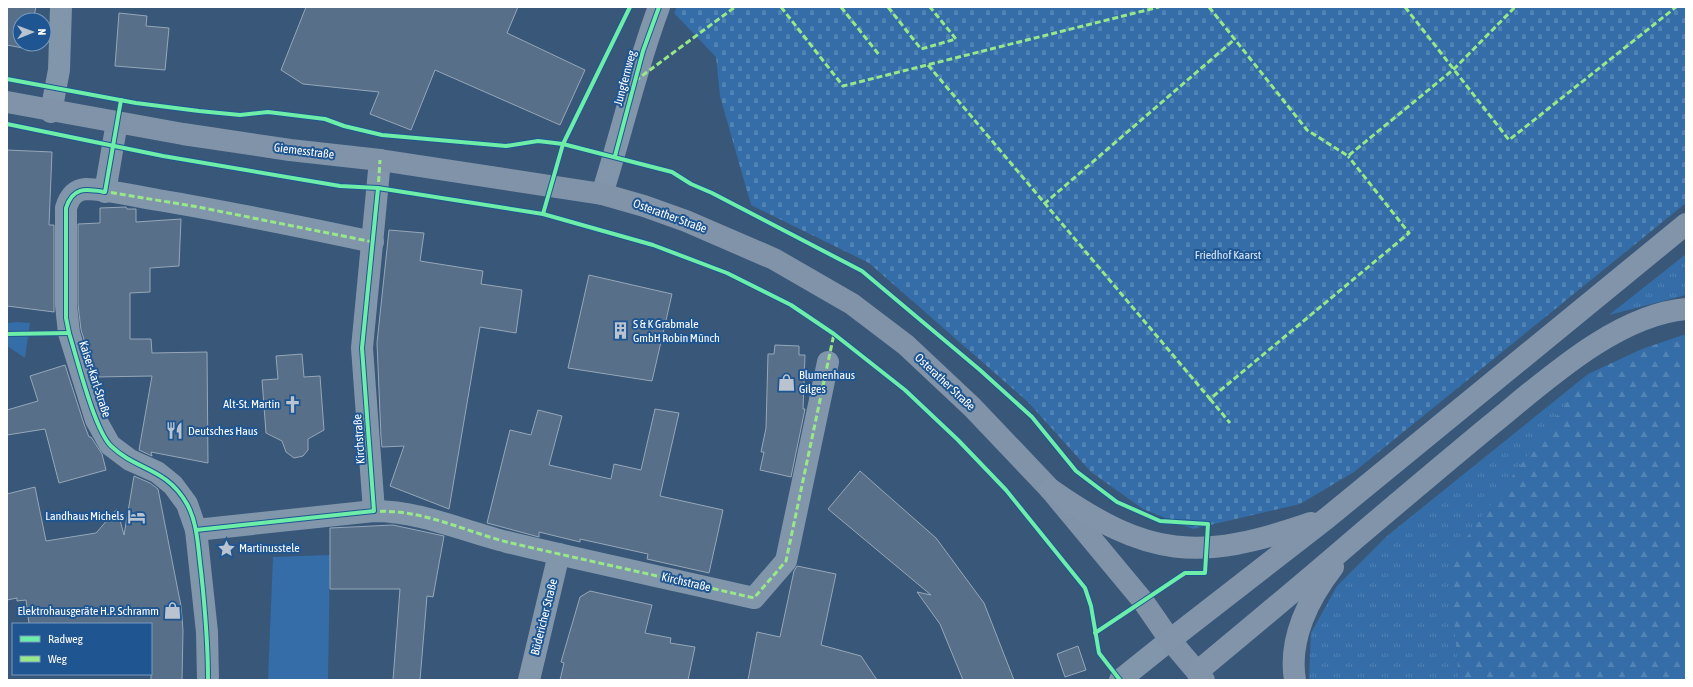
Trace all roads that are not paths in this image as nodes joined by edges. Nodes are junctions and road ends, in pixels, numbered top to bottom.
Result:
1 (61, 7) edge
2 (659, 7) edge
3 (7, 102) edge
4 (51, 112) junction
5 (117, 122) junction
6 (380, 160) junction
7 (105, 192) junction
8 (602, 194) junction
9 (1686, 224) edge
10 (373, 242) junction
11 (1686, 309) edge
12 (828, 362) dead end
13 (1050, 488) junction
14 (374, 511) junction
15 (1327, 518) junction
16 (196, 530) junction
17 (1356, 539) junction
18 (559, 554) junction
19 (1170, 640) junction
20 (1196, 677) edge
21 (208, 680) edge
22 (529, 680) edge
23 (1120, 680) edge
24 (1295, 680) edge

1 - 4 street
2 - 8 street, Jungfernweg
3 - 4 main road, Giemesstraße
4 - 5 main road, Giemesstraße
5 - 6 main road, Giemesstraße
5 - 7 street
6 - 8 main road, Giemesstraße
6 - 10 street, Kirchstraße
7 - 10 street, Kaiser-Karl-Straße
7 - 16 street, Kaiser-Karl-Straße
8 - 13 main road, Osterather Straße
9 - 15 highway
10 - 14 street, Kirchstraße
11 - 17 highway
12 - 18 street, Kirchstraße
13 - 15 highway
13 - 19 main road, Osterather Straße
14 - 16 street, Kirchstraße
14 - 18 street, Kirchstraße
15 - 19 highway
16 - 21 street, Kaiser-Karl-Straße
17 - 20 highway
17 - 24 highway
18 - 22 street, Büdericher Straße
19 - 20 main road, Osterather Straße
19 - 23 street

